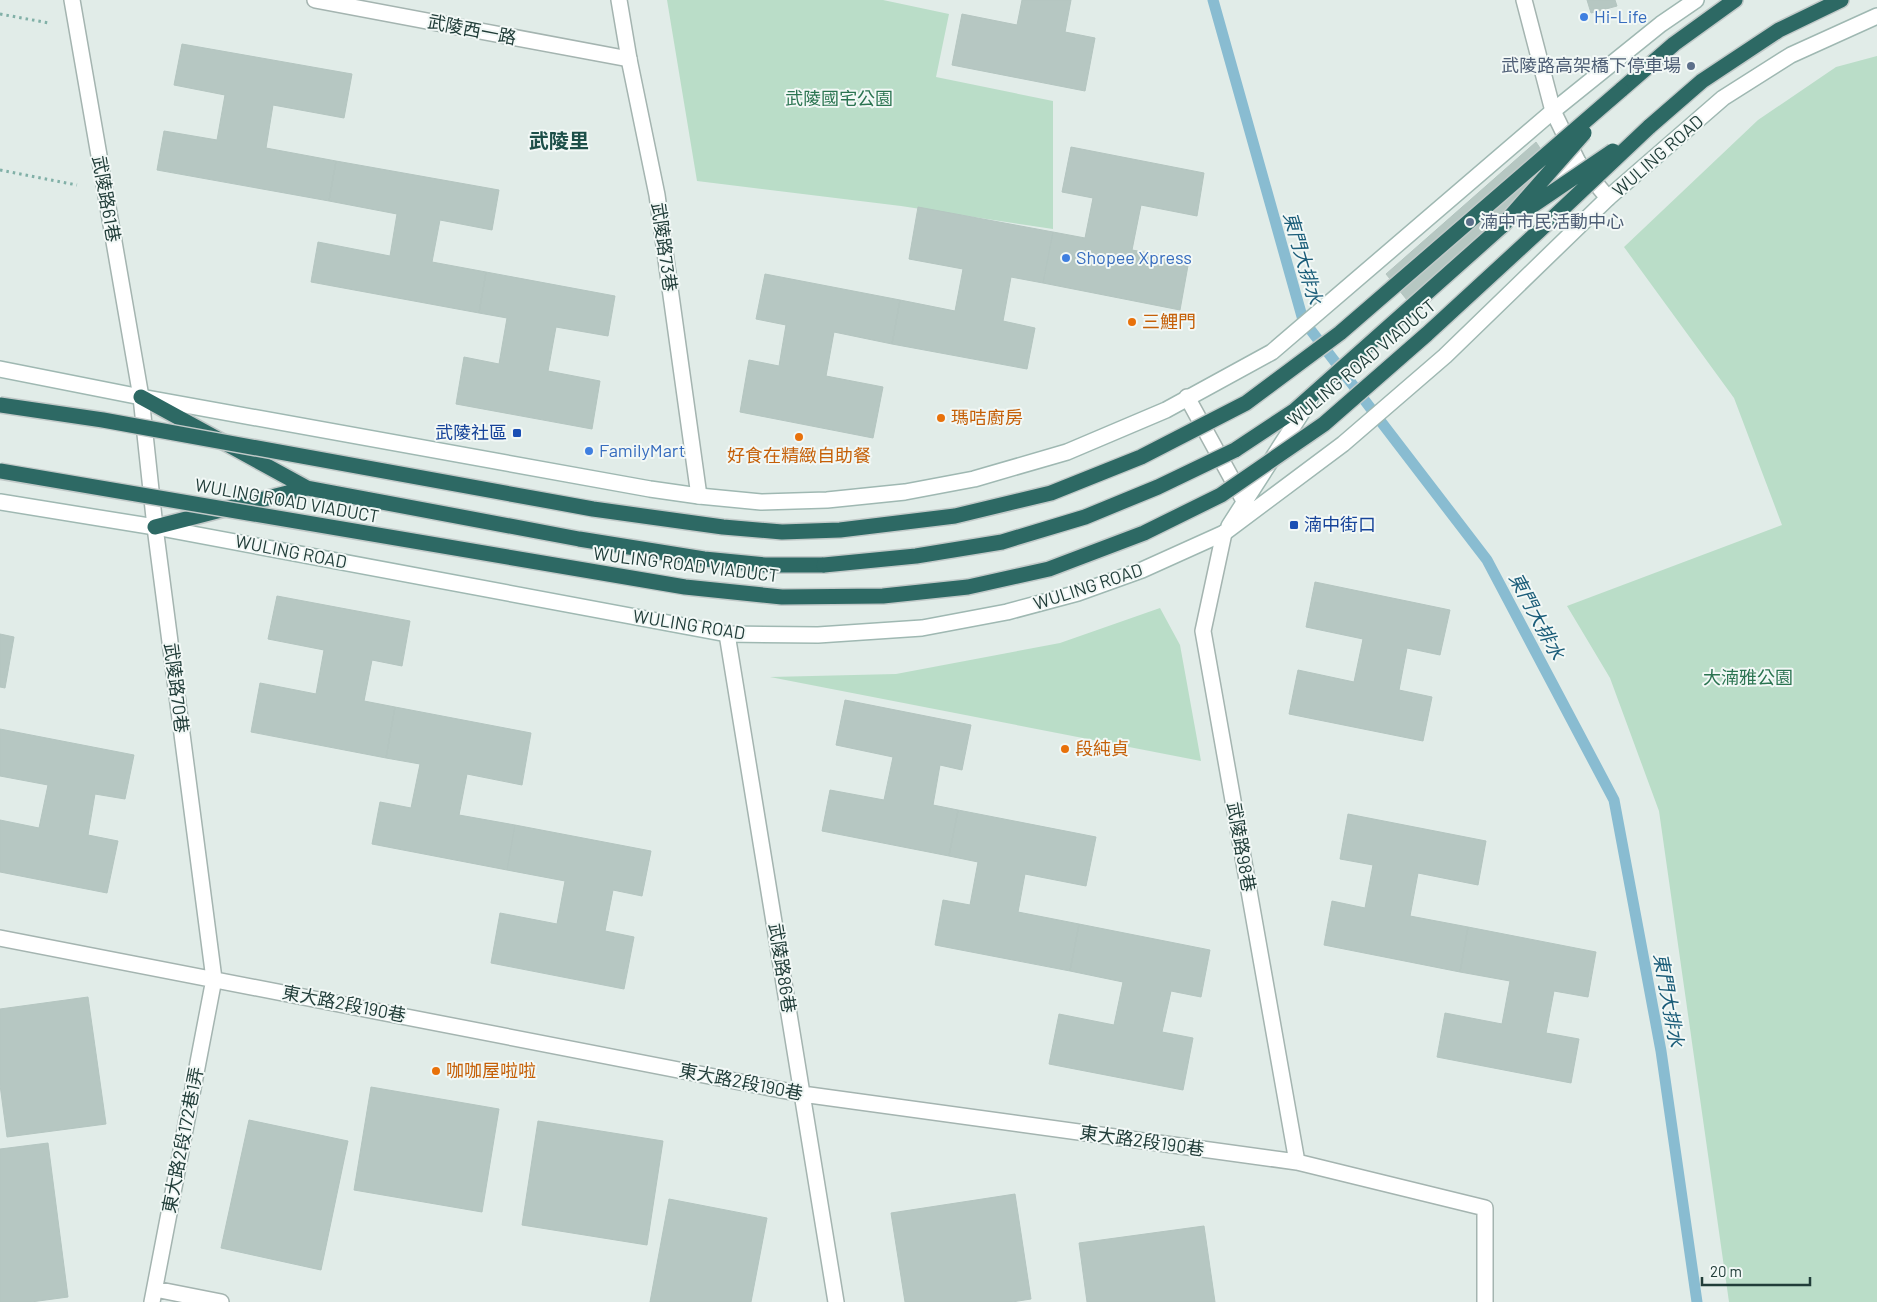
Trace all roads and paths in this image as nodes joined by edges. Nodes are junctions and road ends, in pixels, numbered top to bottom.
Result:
1 (72, 0) edge
2 (315, 0) edge
3 (619, 0) edge
4 (1524, 0) edge
5 (1696, 0) edge
6 (1735, 0) edge
7 (1841, 0) edge
8 (0, 14) edge
9 (1877, 16) edge
10 (77, 28) junction
11 (629, 59) junction
12 (1621, 90) junction
13 (1553, 111) junction
14 (1649, 127) junction
15 (1578, 162) junction
16 (0, 170) edge
17 (105, 191) junction
18 (1608, 198) junction
19 (1502, 226) junction
20 (0, 368) edge
21 (141, 397) junction
22 (1187, 397) junction
23 (0, 405) edge
24 (0, 472) edge
25 (307, 488) junction
26 (699, 496) junction
27 (1244, 501) junction
28 (0, 502) edge
29 (156, 527) junction
30 (1224, 533) junction
31 (727, 634) junction
32 (0, 938) edge
33 (214, 979) junction
34 (802, 1094) junction
35 (1296, 1162) junction
36 (154, 1296) edge
37 (221, 1302) edge
38 (836, 1302) edge
39 (1485, 1302) edge

1 - 10 street, 武陵路61巷
2 - 11 street, 武陵西一路
3 - 11 street, 武陵路73巷
4 - 13 street
5 - 13 street
6 - 12 highway
7 - 14 highway, WULING ROAD VIADUCT
8 - 10 path
9 - 18 street, WULING ROAD
10 - 17 street, 武陵路61巷
11 - 26 street, 武陵路73巷
12 - 19 highway, bridge
12 - 23 highway, bridge
13 - 15 street
13 - 22 street
14 - 19 highway, bridge
14 - 24 highway, WULING ROAD VIADUCT, bridge
15 - 18 street
15 - 27 street
16 - 17 path
17 - 21 street, 武陵路61巷
18 - 30 street, WULING ROAD
19 - 25 highway, bridge
20 - 21 street
21 - 25 highway
21 - 26 street
21 - 29 street, 武陵路70巷
22 - 26 street
22 - 27 street
25 - 29 highway
27 - 30 street
28 - 29 street, WULING ROAD
29 - 31 street, WULING ROAD
29 - 33 street, 武陵路70巷
30 - 31 street, WULING ROAD
30 - 35 street, 武陵路98巷
31 - 34 street, 武陵路86巷
32 - 33 street, 東大路2段190巷
33 - 34 street, 東大路2段190巷
33 - 36 street, 東大路2段172巷1弄
34 - 35 street, 東大路2段190巷
34 - 38 street, 武陵路86巷
35 - 39 street, 東大路2段190巷
36 - 37 street

